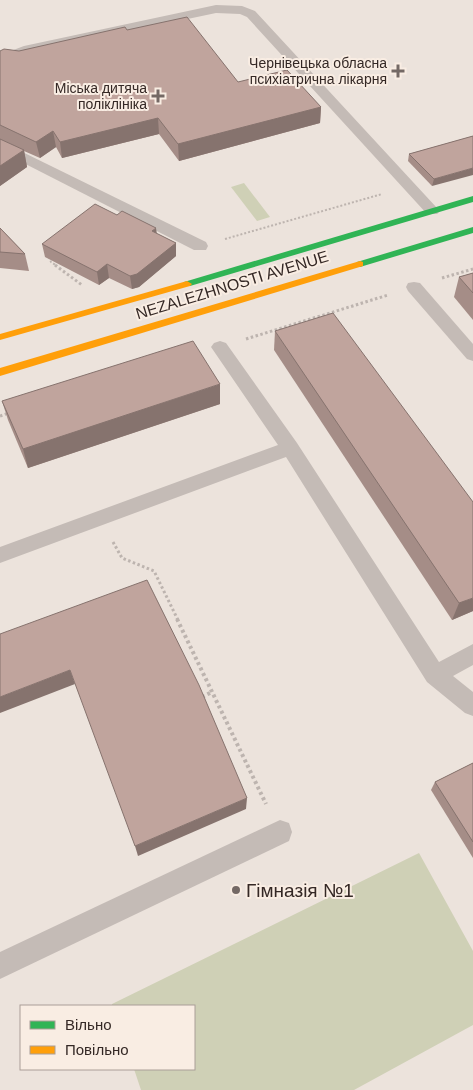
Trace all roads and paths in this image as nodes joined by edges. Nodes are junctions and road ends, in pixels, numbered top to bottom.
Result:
1 (0, 58) edge
2 (0, 145) edge
3 (410, 185) junction
4 (473, 199) edge
5 (432, 211) junction
6 (473, 230) edge
7 (200, 246) joint
8 (49, 255) edge
9 (414, 287) dead end
10 (73, 288) dead end
11 (0, 338) edge
12 (220, 347) dead end
13 (473, 356) edge
14 (0, 372) edge
15 (290, 448) junction
16 (101, 519) junction
17 (0, 555) edge
18 (473, 654) edge
19 (435, 675) junction
20 (212, 692) junction
21 (200, 698) edge
22 (473, 706) edge
23 (280, 832) joint
24 (0, 966) edge

1 - 3 lane
2 - 7 lane
3 - 5 lane
3 - 7 path
4 - 5 main road, NEZALEZHNOSTI AVENUE
5 - 11 main road, NEZALEZHNOSTI AVENUE
6 - 14 main road, NEZALEZHNOSTI AVENUE
8 - 10 path
9 - 13 lane
12 - 15 lane
15 - 16 lane
15 - 19 lane
16 - 17 lane
16 - 20 path
18 - 19 lane
19 - 22 lane
20 - 21 path
20 - 23 path
23 - 24 lane

